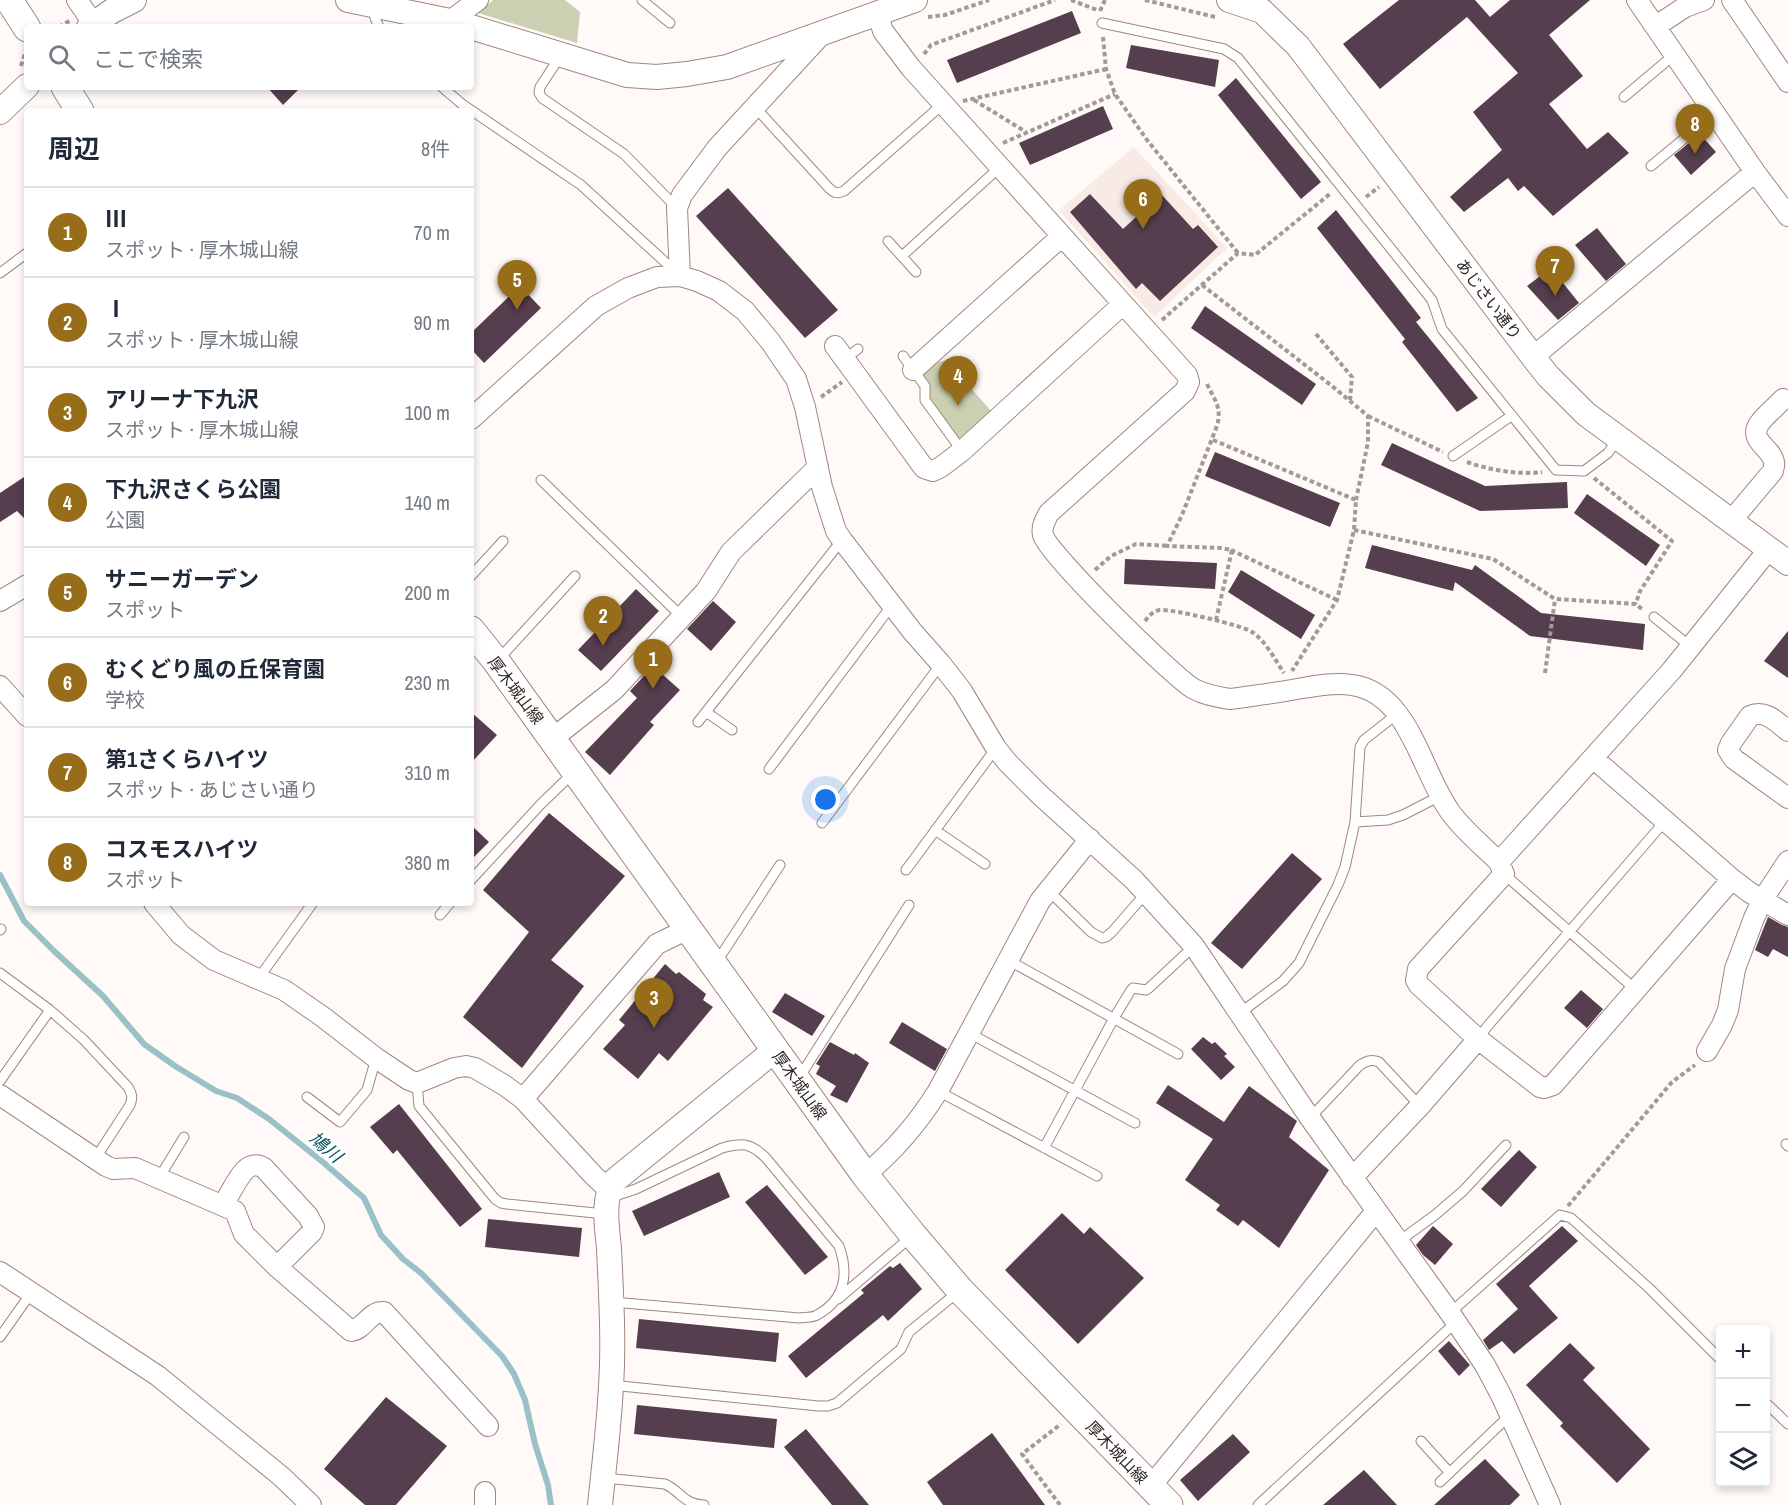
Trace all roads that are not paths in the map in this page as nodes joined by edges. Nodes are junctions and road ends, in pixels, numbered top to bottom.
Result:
1 (9, 0) edge
2 (134, 0) edge
3 (348, 0) edge
4 (478, 0) edge
5 (642, 0) edge
6 (660, 0) edge
7 (1637, 0) edge
8 (1704, 0) edge
9 (1732, 0) edge
10 (1265, 5) edge
11 (652, 8) junction
12 (884, 8) edge
13 (916, 9) edge
14 (1223, 9) edge
15 (377, 16) edge
16 (83, 17) edge
17 (670, 23) dead end
18 (24, 24) edge
19 (454, 24) edge
20 (465, 24) edge
21 (1102, 24) road end
22 (1656, 26) junction
23 (474, 28) edge
24 (822, 34) junction
25 (1675, 54) junction
26 (561, 55) junction
27 (1785, 73) edge
28 (24, 89) edge
29 (67, 90) edge
30 (445, 90) edge
31 (1624, 97) dead end
32 (952, 103) junction
33 (754, 106) junction
34 (78, 108) edge
35 (460, 108) edge
36 (0, 112) edge
37 (1715, 112) junction
38 (474, 117) edge
39 (1651, 166) dead end
40 (1000, 168) junction
41 (1755, 172) junction
42 (677, 208) junction
43 (1788, 216) edge
44 (1062, 236) junction
45 (888, 241) dead end
46 (24, 255) edge
47 (902, 256) junction
48 (916, 272) dead end
49 (0, 273) edge
50 (680, 276) junction
51 (1123, 304) junction
52 (848, 357) road end
53 (1533, 357) junction
54 (908, 363) joint
55 (1783, 399) dead end
56 (474, 416) edge
57 (1511, 417) junction
58 (1618, 438) junction
59 (962, 451) junction
60 (1453, 456) dead end
61 (818, 467) junction
62 (541, 480) dead end
63 (1731, 521) junction
64 (842, 540) junction
65 (503, 541) dead end
66 (1779, 556) edge
67 (474, 573) edge
68 (575, 576) dead end
69 (24, 587) edge
70 (0, 601) edge
71 (892, 604) junction
72 (682, 617) junction
73 (1654, 618) road end
74 (474, 634) edge
75 (1690, 647) junction
76 (496, 661) junction
77 (941, 664) junction
78 (0, 686) edge
79 (706, 712) junction
80 (24, 713) edge
81 (1397, 714) junction
82 (698, 723) dead end
83 (732, 730) dead end
84 (1788, 730) edge
85 (552, 739) junction
86 (996, 748) junction
87 (1593, 758) junction
88 (769, 769) dead end
89 (576, 771) junction
90 (1440, 796) junction
91 (1788, 798) edge
92 (1665, 821) junction
93 (1355, 822) junction
94 (822, 824) dead end
95 (935, 830) junction
96 (1090, 839) junction
97 (1788, 861) edge
98 (985, 864) dead end
99 (780, 865) dead end
100 (1502, 868) junction
101 (906, 870) dead end
102 (474, 877) edge
103 (1732, 879) junction
104 (1048, 890) junction
105 (1146, 893) junction
106 (1763, 899) junction
107 (909, 905) dead end
108 (157, 906) edge
109 (311, 906) edge
110 (448, 906) edge
111 (440, 915) dead end
112 (1788, 915) edge
113 (688, 929) junction
114 (1570, 931) junction
115 (1194, 946) junction
116 (1008, 960) junction
117 (715, 965) junction
118 (0, 973) edge
119 (258, 979) junction
120 (1636, 990) junction
121 (50, 1010) junction
122 (1240, 1013) junction
123 (1114, 1018) junction
124 (969, 1033) junction
125 (1478, 1039) junction
126 (775, 1050) junction
127 (1707, 1051) road end
128 (1178, 1054) dead end
129 (376, 1058) junction
130 (794, 1078) junction
131 (0, 1081) edge
132 (417, 1083) junction
133 (1075, 1089) junction
134 (938, 1091) junction
135 (0, 1095) edge
136 (307, 1097) dead end
137 (523, 1099) junction
138 (1420, 1106) junction
139 (1310, 1118) junction
140 (1135, 1123) dead end
141 (184, 1137) dead end
142 (1506, 1145) dead end
143 (1044, 1148) junction
144 (95, 1159) junction
145 (865, 1175) junction
146 (1096, 1176) dead end
147 (159, 1178) junction
148 (1352, 1178) junction
149 (608, 1201) junction
150 (223, 1205) junction
151 (1376, 1210) junction
152 (913, 1235) junction
153 (1398, 1242) junction
154 (277, 1267) junction
155 (0, 1272) edge
156 (960, 1290) junction
157 (31, 1293) junction
158 (838, 1299) junction
159 (612, 1302) junction
160 (1453, 1318) junction
161 (0, 1337) edge
162 (1716, 1355) edge
163 (611, 1385) junction
164 (1770, 1407) edge
165 (1510, 1415) junction
166 (1788, 1425) edge
167 (488, 1426) dead end
168 (1421, 1441) dead end
169 (1450, 1473) junction
170 (603, 1477) junction
171 (1440, 1482) dead end
172 (1160, 1496) edge
173 (311, 1505) edge
174 (600, 1505) edge
175 (704, 1505) edge
176 (1258, 1505) edge
177 (1550, 1505) edge

1 - 18 main road
2 - 16 street
3 - 15 street
4 - 20 street
5 - 11 lane
6 - 11 lane
7 - 22 street
8 - 22 street
9 - 27 street
10 - 14 street, あじさい通り
10 - 53 street, あじさい通り
11 - 17 lane
12 - 13 street
12 - 24 street
12 - 32 street
15 - 19 street
21 - 57 lane
22 - 25 street
23 - 26 street
24 - 26 street
24 - 33 street
25 - 31 lane
25 - 37 street
26 - 42 lane
28 - 36 street
29 - 34 main road
30 - 35 lane
32 - 33 lane
32 - 40 street
33 - 42 street
37 - 39 lane
37 - 41 street
38 - 50 lane
40 - 44 street
40 - 47 lane
41 - 43 street
41 - 53 street
42 - 50 street
44 - 51 street
44 - 54 street
45 - 47 lane
46 - 49 lane
47 - 48 lane
50 - 56 street
50 - 61 street
51 - 59 street
51 - 81 street
52 - 59 street
53 - 58 street, あじさい通り
54 - 59 lane
55 - 63 street
57 - 58 lane
57 - 60 lane
58 - 63 street, あじさい通り
61 - 64 street
61 - 72 street
62 - 72 lane
63 - 66 street, あじさい通り
64 - 71 street
64 - 79 lane
65 - 67 lane
66 - 75 street
68 - 76 lane
69 - 70 street
71 - 77 street
71 - 88 lane
72 - 85 street
73 - 75 lane
74 - 76 main road, 厚木城山線
75 - 87 street
76 - 85 main road, 厚木城山線
77 - 86 street
77 - 94 lane
78 - 80 street
79 - 82 lane
79 - 83 lane
81 - 90 street
81 - 93 lane
84 - 91 street
85 - 89 main road, 厚木城山線
86 - 95 lane
86 - 96 street
87 - 92 street
87 - 100 street
89 - 102 lane
89 - 113 main road, 厚木城山線
90 - 93 lane
90 - 100 street
92 - 103 street
92 - 114 lane
93 - 122 lane
95 - 98 lane
95 - 101 lane
96 - 104 street
96 - 105 street
97 - 106 street
99 - 117 lane
100 - 114 lane
100 - 125 street
103 - 106 street
103 - 120 street
104 - 105 lane
104 - 116 street
105 - 115 street
106 - 112 street
106 - 127 street
107 - 130 lane
108 - 119 street
109 - 119 lane
110 - 111 lane
113 - 117 main road, 厚木城山線
113 - 137 street
114 - 120 lane
114 - 125 lane
115 - 122 street
115 - 123 lane
116 - 123 lane
116 - 124 street
117 - 126 main road, 厚木城山線
118 - 121 lane
119 - 129 street
120 - 125 street
121 - 131 lane
121 - 144 lane
122 - 139 street
123 - 128 lane
123 - 133 lane
124 - 133 lane
124 - 134 street
125 - 138 street
126 - 130 main road, 厚木城山線
126 - 149 street
129 - 132 street
129 - 136 lane
130 - 145 main road, 厚木城山線
132 - 137 street
132 - 149 lane
133 - 140 lane
133 - 143 lane
134 - 143 lane
134 - 145 street
135 - 144 street
137 - 149 street
138 - 139 lane
138 - 148 street
139 - 148 street
141 - 147 lane
142 - 153 lane
143 - 146 lane
144 - 147 street
145 - 152 main road, 厚木城山線
147 - 150 street
148 - 151 street
149 - 158 lane
149 - 159 street
150 - 154 street
150 - 154 street
151 - 153 street
151 - 172 street
152 - 156 main road, 厚木城山線
152 - 158 lane
153 - 160 street
154 - 167 street
155 - 157 street
156 - 163 lane
156 - 172 main road, 厚木城山線
157 - 161 lane
157 - 173 street
158 - 159 lane
159 - 163 street
160 - 162 lane
160 - 165 street
160 - 176 lane
163 - 170 street
164 - 166 lane
165 - 169 lane
165 - 177 street
168 - 169 lane
169 - 171 lane
170 - 174 street
170 - 175 lane

